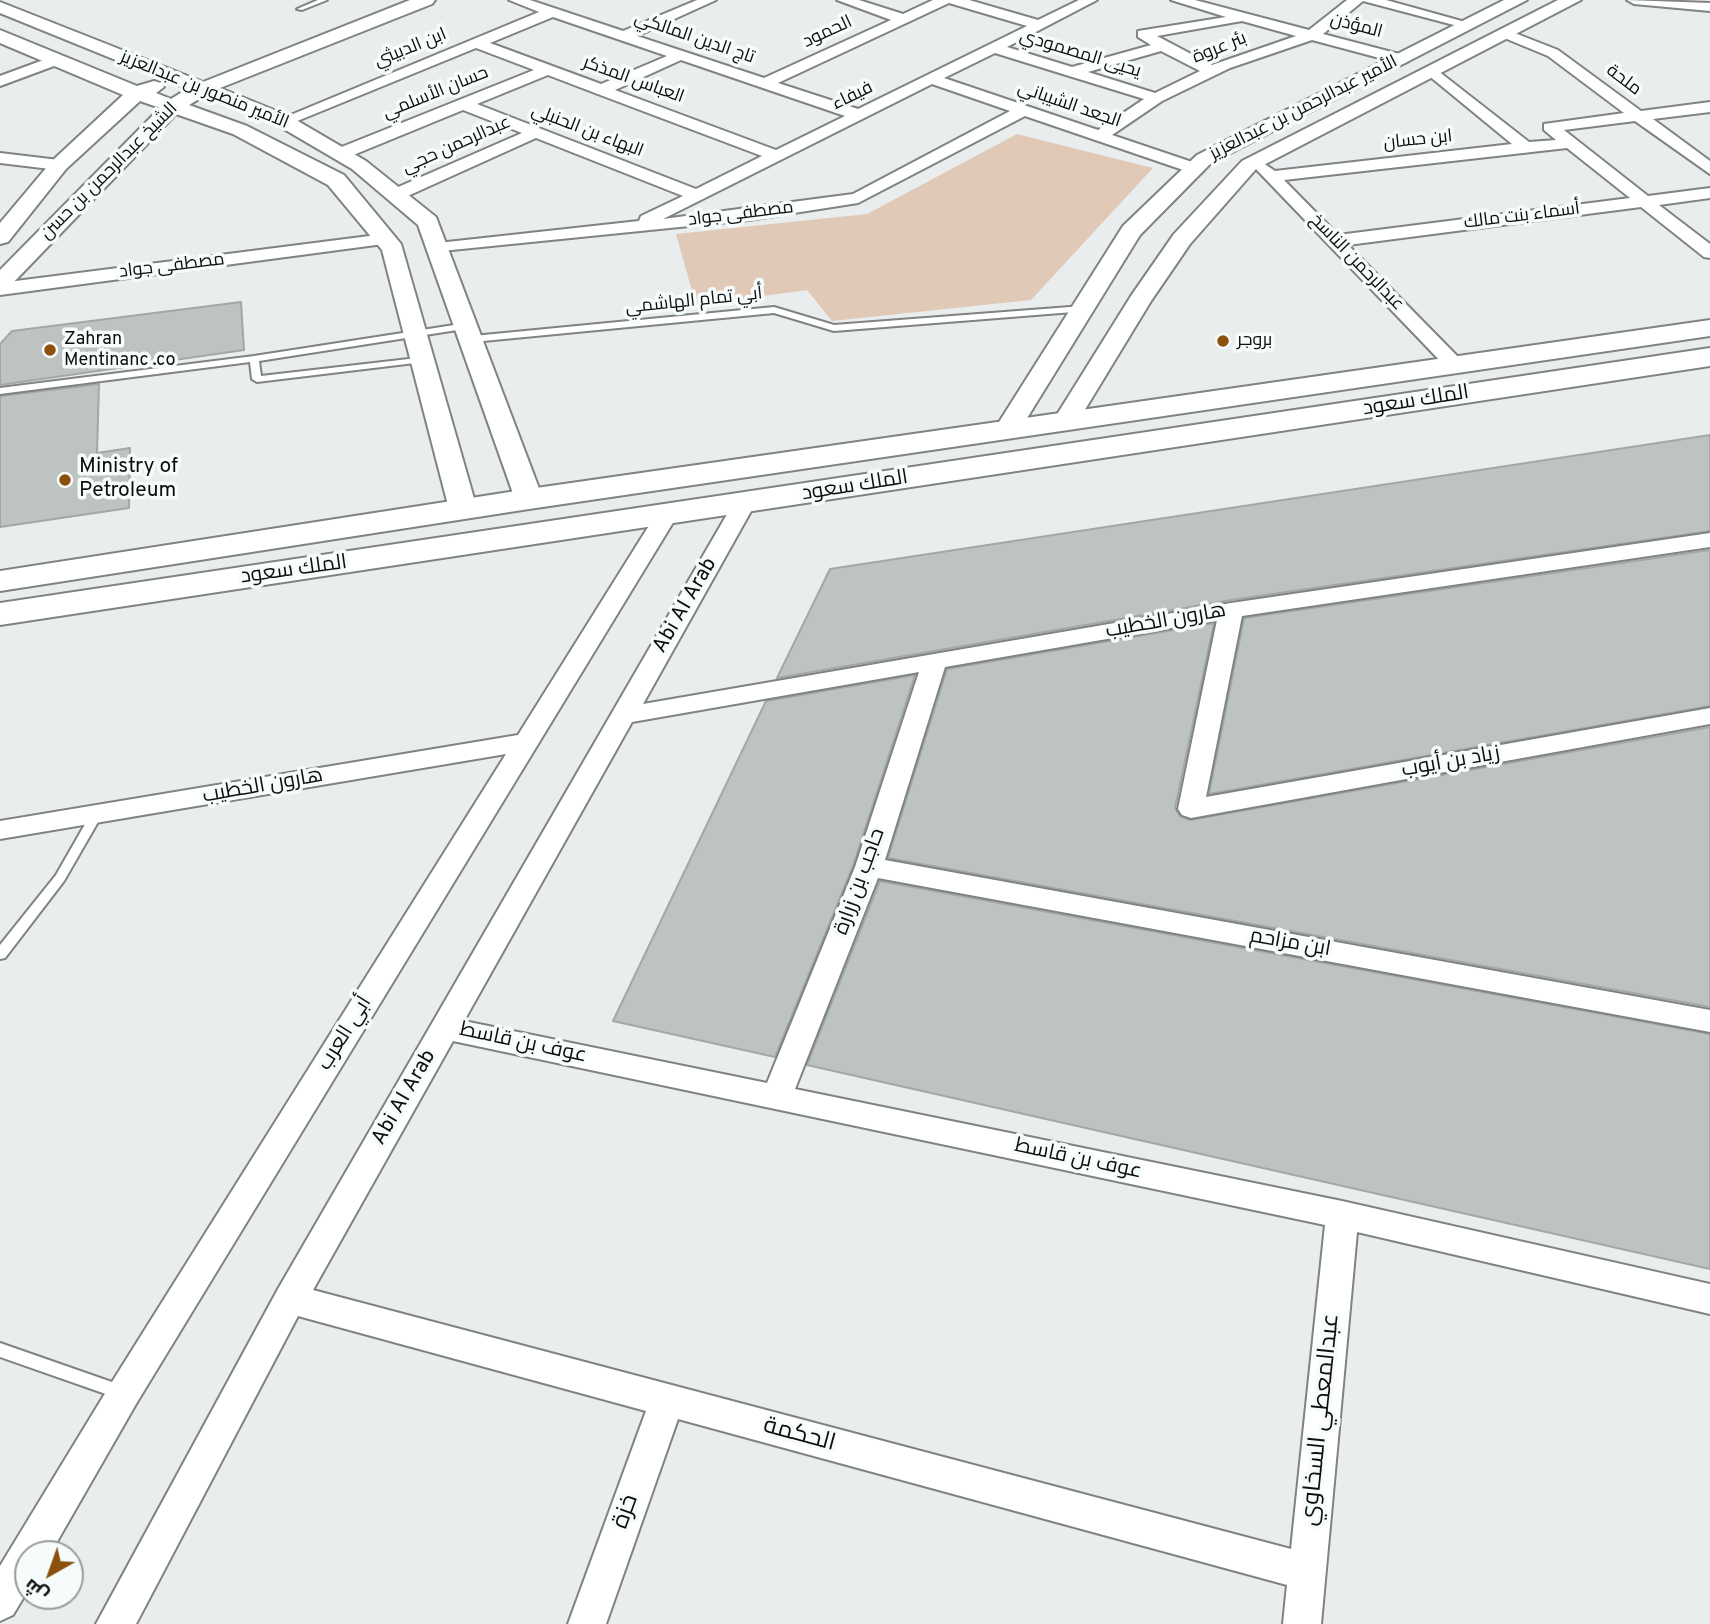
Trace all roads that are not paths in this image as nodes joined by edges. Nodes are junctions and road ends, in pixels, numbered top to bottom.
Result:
1 (324, 0) edge
2 (382, 0) edge
3 (426, 0) edge
4 (516, 0) edge
5 (709, 0) edge
6 (844, 0) edge
7 (944, 0) edge
8 (953, 0) edge
9 (1090, 0) edge
10 (1178, 0) edge
11 (1356, 0) edge
12 (1369, 0) edge
13 (1518, 0) edge
14 (1572, 0) edge
15 (1634, 0) edge
16 (0, 7) edge
17 (1710, 7) edge
18 (300, 9) dead end
19 (553, 12) junction
20 (1248, 18) junction
21 (904, 19) junction
22 (1040, 25) junction
23 (1469, 25) junction
24 (1507, 34) junction
25 (1312, 35) junction
26 (0, 36) edge
27 (624, 36) junction
28 (476, 43) junction
29 (1163, 46) junction
30 (994, 48) junction
31 (681, 55) junction
32 (1402, 59) junction
33 (57, 60) junction
34 (547, 70) junction
35 (1212, 71) junction
36 (1072, 72) junction
37 (1433, 72) junction
38 (176, 79) junction
39 (931, 79) junction
40 (0, 81) edge
41 (765, 83) junction
42 (200, 90) junction
43 (601, 90) junction
44 (138, 93) junction
45 (1156, 98) junction
46 (1323, 100) junction
47 (462, 104) junction
48 (172, 107) junction
49 (1710, 107) edge
50 (1023, 111) junction
51 (1355, 111) junction
52 (859, 115) junction
53 (1638, 116) junction
54 (284, 121) junction
55 (535, 132) junction
56 (1099, 137) junction
57 (1569, 143) junction
58 (1526, 148) junction
59 (340, 154) junction
60 (778, 156) junction
61 (0, 158) edge
62 (59, 165) junction
63 (1195, 169) junction
64 (1264, 169) junction
65 (1710, 169) edge
66 (1710, 193) edge
67 (395, 195) junction
68 (697, 195) junction
69 (1645, 201) junction
70 (632, 228) junction
71 (0, 237) edge
72 (385, 239) junction
73 (1335, 241) junction
74 (438, 248) junction
75 (1710, 253) edge
76 (0, 283) edge
77 (0, 289) edge
78 (1083, 309) junction
79 (1710, 328) edge
80 (470, 333) junction
81 (416, 334) junction
82 (1710, 357) edge
83 (254, 359) junction
84 (423, 359) junction
85 (1455, 365) junction
86 (1048, 367) junction
87 (1095, 374) junction
88 (0, 391) edge
89 (1066, 421) junction
90 (1007, 430) junction
91 (529, 499) junction
92 (744, 504) junction
93 (463, 509) junction
94 (666, 516) junction
95 (1710, 540) edge
96 (0, 581) edge
97 (1231, 610) junction
98 (0, 614) edge
99 (934, 663) junction
100 (624, 715) junction
101 (1710, 716) edge
102 (526, 742) junction
103 (96, 815) junction
104 (0, 830) edge
105 (869, 867) junction
106 (0, 954) edge
107 (1710, 1021) edge
108 (445, 1028) junction
109 (777, 1097) junction
110 (1342, 1215) junction
111 (290, 1299) junction
112 (1710, 1299) edge
113 (0, 1350) edge
114 (124, 1393) junction
115 (667, 1401) junction
116 (36, 1540) edge
117 (1307, 1572) junction
118 (14, 1578) edge
119 (0, 1602) edge
120 (115, 1624) edge
121 (587, 1624) edge
122 (1302, 1624) edge

1 - 18 lane
2 - 38 street, الشيخ عبدالرحمن بن حسن
3 - 42 street, الشيخ عبدالرحمن بن حسن
4 - 19 street, تاج الدين المالكي
5 - 27 street
6 - 21 street
7 - 21 street, الحمود
8 - 22 street
9 - 22 street, فيفاء
10 - 20 street, المؤذن
11 - 25 street, بئر عروة
12 - 23 street
13 - 23 street, الأمير عبدالرحمن بن عبدالعزيز
14 - 24 street, الأمير عبدالرحمن بن عبدالعزيز
15 - 17 street
16 - 38 street, الأمير منصور بن عبدالعزيز
19 - 27 street, تاج الدين المالكي
19 - 28 street, ابن الدبيثي
20 - 25 street, المؤذن
20 - 29 street
21 - 41 street, الحمود
22 - 30 street, فيفاء
23 - 32 street, الأمير عبدالرحمن بن عبدالعزيز
24 - 37 street, الأمير عبدالرحمن بن عبدالعزيز
24 - 53 street, ملحة
25 - 32 street, المؤذن
25 - 35 street, بئر عروة
26 - 33 street, الأمير منصور بن عبدالعزيز
27 - 31 street, تاج الدين المالكي
28 - 34 street, العباس المذكر
28 - 54 street, ابن الدبيثي
29 - 35 street
29 - 36 street
30 - 36 street, يحيى المصمودي
30 - 39 street, فيفاء
31 - 41 street, تاج الدين المالكي
31 - 43 street
32 - 46 street, الأمير عبدالرحمن بن عبدالعزيز
33 - 40 street
33 - 44 street, الأمير منصور بن عبدالعزيز
34 - 43 street, العباس المذكر
34 - 47 street, حسان الأسلمي
35 - 45 street, بئر عروة
36 - 45 street, يحيى المصمودي
37 - 51 street, الأمير عبدالرحمن بن عبدالعزيز
37 - 58 street
38 - 42 street, الأمير منصور بن عبدالعزيز
38 - 44 street, الشيخ عبدالرحمن بن حسن
39 - 50 street, الجعد الشيباني
39 - 52 street, فيفاء
41 - 52 street, تاج الدين المالكي
42 - 48 street, الشيخ عبدالرحمن بن حسن
42 - 54 street, الأمير منصور بن عبدالعزيز
43 - 60 street, العباس المذكر
44 - 48 street, الأمير منصور بن عبدالعزيز
44 - 62 street, الشيخ عبدالرحمن بن حسن
45 - 56 street, بئر عروة
46 - 51 street
46 - 63 street, الأمير عبدالرحمن بن عبدالعزيز
47 - 55 street, البهاء بن الحنبلي
47 - 59 street, حسان الأسلمي
48 - 72 street, الأمير منصور بن عبدالعزيز
48 - 76 street, الشيخ عبدالرحمن بن حسن
49 - 53 street
50 - 56 street, الجعد الشيباني
50 - 70 street, مصطفى جواد
51 - 64 street, الأمير عبدالرحمن بن عبدالعزيز
52 - 60 street, فيفاء
53 - 57 street
53 - 65 street, ملحة
54 - 59 street, الأمير منصور بن عبدالعزيز
55 - 67 street, عبدالرحمن حجي
55 - 68 street, البهاء بن الحنبلي
56 - 63 street, الجعد الشيباني
57 - 58 street, ابن حسان
57 - 69 street
58 - 64 street, ابن حسان
59 - 67 street, الأمير منصور بن عبدالعزيز
60 - 68 street, فيفاء
61 - 62 street
62 - 71 street, الشيخ عبدالرحمن بن حسن
63 - 78 street, الأمير عبدالرحمن بن عبدالعزيز
64 - 73 street, عبدالرحمن الناسخ
64 - 87 street, الأمير عبدالرحمن بن عبدالعزيز
66 - 69 street, أسماء بنت مالك
67 - 74 street, الأمير منصور بن عبدالعزيز
68 - 70 street, فيفاء
69 - 73 street, أسماء بنت مالك
69 - 75 street
70 - 74 street, مصطفى جواد
72 - 77 street, مصطفى جواد
72 - 81 street, الأمير منصور بن عبدالعزيز
73 - 85 street, عبدالرحمن الناسخ
74 - 80 street, الأمير منصور بن عبدالعزيز
78 - 80 lane, أبي تمام الهاشمي
78 - 86 street, الأمير عبدالرحمن بن عبدالعزيز
79 - 85 main road, الملك سعود
80 - 81 lane
80 - 91 street, الأمير منصور بن عبدالعزيز
81 - 83 lane
81 - 84 street, الأمير منصور بن عبدالعزيز
82 - 92 main road, الملك سعود
83 - 84 lane
83 - 88 lane
84 - 93 street, الأمير منصور بن عبدالعزيز
85 - 89 main road, الملك سعود
86 - 87 street
86 - 90 street, الأمير عبدالرحمن بن عبدالعزيز
87 - 89 street, الأمير عبدالرحمن بن عبدالعزيز
89 - 90 main road, الملك سعود
90 - 91 main road, الملك سعود
91 - 93 main road, الملك سعود
92 - 94 main road, الملك سعود
92 - 100 street, Abi Al Arab
93 - 96 main road, الملك سعود
94 - 98 main road, الملك سعود
94 - 102 street, أبي العرب
95 - 97 street, هارون الخطيب
97 - 99 street, هارون الخطيب
97 - 101 street, زياد بن أيوب
99 - 100 street, هارون الخطيب
99 - 105 street, حاجب بن زرارة
100 - 108 street, Abi Al Arab
102 - 103 street, هارون الخطيب
102 - 114 street, أبي العرب
103 - 104 street, هارون الخطيب
103 - 106 lane
105 - 107 street, ابن مزاحم
105 - 109 street, حاجب بن زرارة
108 - 109 street, عوف بن قاسط
108 - 111 street, Abi Al Arab
109 - 110 street, عوف بن قاسط
110 - 112 street, عوف بن قاسط
110 - 117 street, عبدالمعطي السخاوي
111 - 115 street, الحكمة
111 - 120 street, Abi Al Arab
113 - 114 lane
114 - 116 street, أبي العرب
115 - 117 street, الحكمة
115 - 121 street, خزة
117 - 122 street, عبدالمعطي السخاوي
118 - 119 street, أبي العرب

